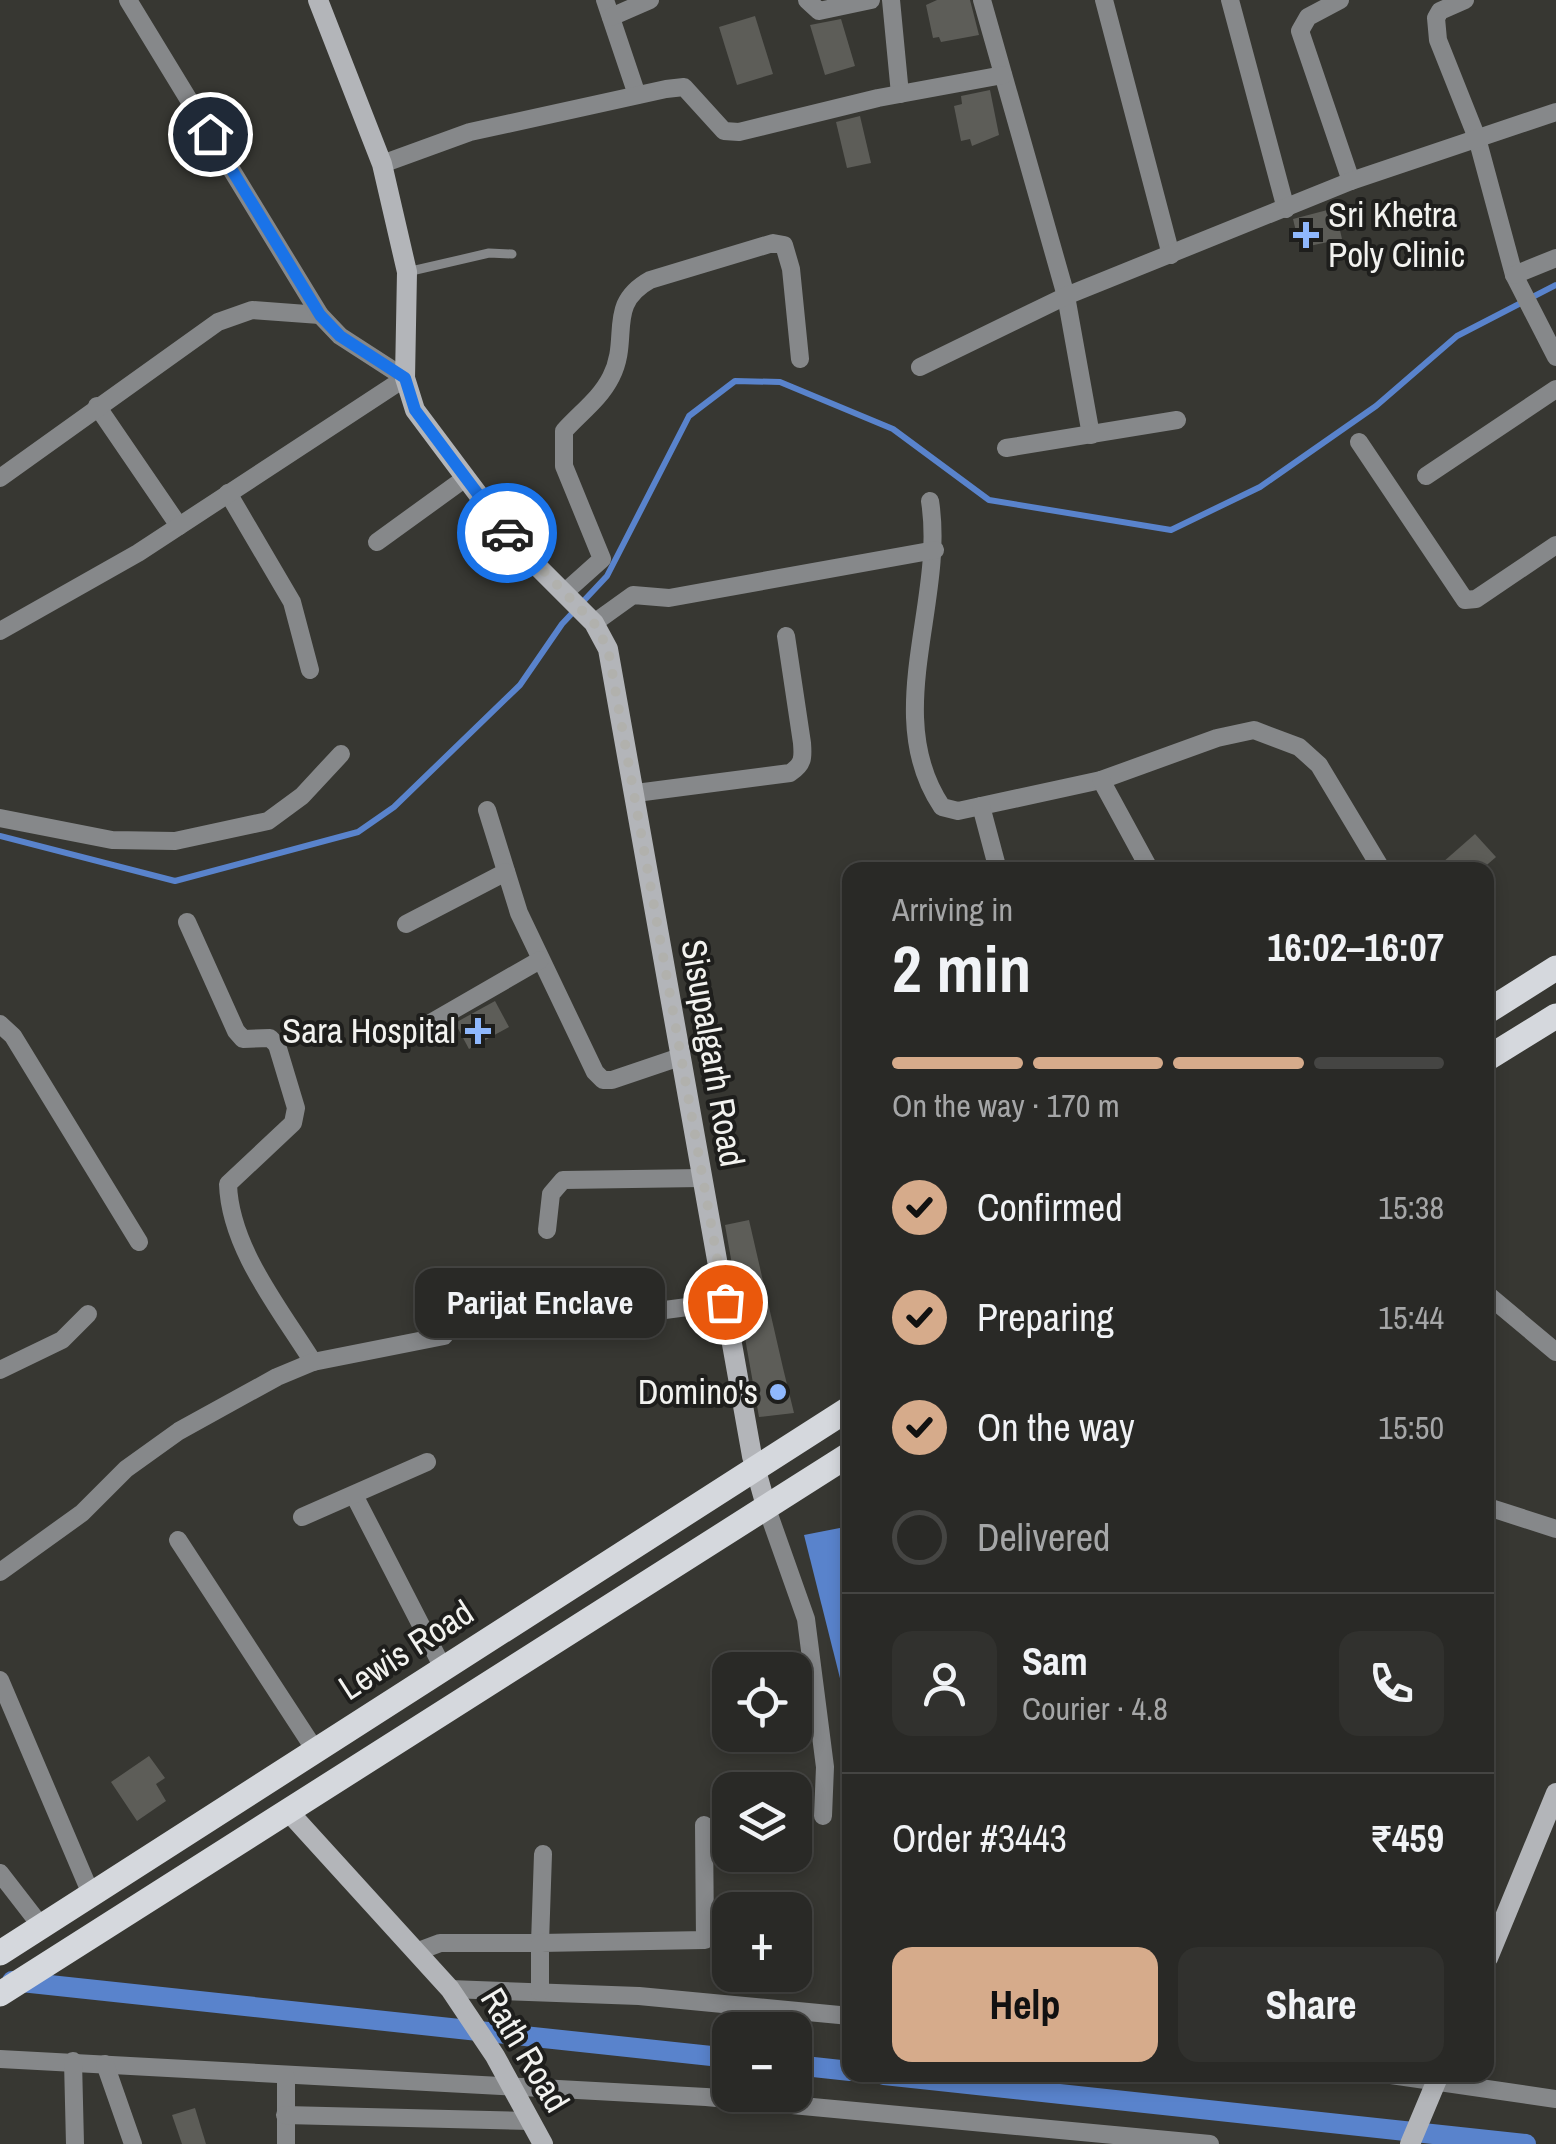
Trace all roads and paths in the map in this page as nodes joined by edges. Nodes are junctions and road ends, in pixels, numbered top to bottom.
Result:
1 (128, 0) edge
2 (318, 0) edge
3 (650, 0) edge
4 (807, 0) edge
5 (871, 0) edge
6 (892, 0) edge
7 (982, 0) edge
8 (1104, 0) edge
9 (1230, 0) edge
10 (1340, 0) edge
11 (1465, 0) edge
12 (608, 9) edge
13 (1002, 75) junction
14 (900, 94) junction
15 (637, 96) junction
16 (1556, 112) edge
17 (1477, 138) junction
18 (382, 164) junction
19 (1351, 181) junction
20 (1286, 209) junction
21 (512, 254) dead end
22 (1171, 255) junction
23 (1556, 258) edge
24 (407, 272) junction
25 (1518, 282) junction
26 (1066, 296) junction
27 (320, 315) junction
28 (1556, 357) edge
29 (800, 359) dead end
30 (920, 367) dead end
31 (405, 378) junction
32 (1556, 389) edge
33 (97, 406) junction
34 (1177, 420) dead end
35 (1091, 435) junction
36 (1359, 442) dead end
37 (1006, 448) dead end
38 (1426, 476) dead end
39 (0, 478) edge
40 (464, 479) junction
41 (228, 493) junction
42 (930, 501) dead end
43 (179, 526) junction
44 (377, 542) dead end
45 (1556, 545) edge
46 (935, 550) junction
47 (567, 596) junction
48 (591, 620) junction
49 (0, 632) edge
50 (786, 636) dead end
51 (310, 670) dead end
52 (340, 754) dead end
53 (1101, 780) junction
54 (636, 793) junction
55 (981, 806) junction
56 (487, 810) dead end
57 (0, 818) edge
58 (996, 862) edge
59 (1146, 862) edge
60 (1377, 862) edge
61 (506, 872) junction
62 (187, 922) dead end
63 (406, 924) dead end
64 (540, 960) junction
65 (1556, 968) edge
66 (1494, 1007) edge
67 (1556, 1016) edge
68 (0, 1024) edge
69 (426, 1025) dead end
70 (1494, 1054) edge
71 (680, 1056) junction
72 (702, 1178) junction
73 (547, 1230) dead end
74 (139, 1242) dead end
75 (1494, 1301) edge
76 (725, 1302) junction
77 (88, 1314) dead end
78 (598, 1319) dead end
79 (444, 1336) dead end
80 (1556, 1352) edge
81 (313, 1362) junction
82 (0, 1370) edge
83 (842, 1413) edge
84 (842, 1459) edge
85 (426, 1462) dead end
86 (755, 1468) junction
87 (354, 1495) junction
88 (766, 1506) junction
89 (1494, 1509) edge
90 (302, 1517) dead end
91 (1556, 1529) edge
92 (178, 1540) dead end
93 (0, 1572) edge
94 (443, 1668) junction
95 (0, 1680) edge
96 (315, 1750) junction
97 (268, 1781) junction
98 (1556, 1793) edge
99 (288, 1810) junction
100 (823, 1816) dead end
101 (704, 1825) dead end
102 (543, 1854) dead end
103 (0, 1874) edge
104 (91, 1894) junction
105 (21, 1940) edge
106 (540, 1943) junction
107 (1494, 1943) edge
108 (416, 1952) junction
109 (450, 1989) junction
110 (540, 1992) junction
111 (0, 1994) edge
112 (842, 2015) edge
113 (0, 2059) edge
114 (73, 2062) junction
115 (105, 2064) junction
116 (286, 2077) junction
117 (1436, 2082) edge
118 (1460, 2082) edge
119 (512, 2086) junction
120 (1556, 2099) edge
121 (285, 2115) junction
122 (531, 2120) junction
123 (74, 2144) edge
124 (133, 2144) edge
125 (286, 2144) edge
126 (543, 2144) edge
127 (1210, 2144) edge
128 (1410, 2144) edge

1 - 27 street
2 - 18 street
3 - 12 street
4 - 5 street
6 - 14 street
7 - 13 street
8 - 22 street
9 - 20 street
10 - 19 street
11 - 17 street
12 - 15 street
13 - 14 street
13 - 26 street
14 - 15 street
15 - 18 street
16 - 17 street
17 - 19 street
17 - 25 street
18 - 24 street
19 - 20 street
20 - 22 street
21 - 24 lane
22 - 26 street
23 - 25 street
24 - 31 street
25 - 28 street
26 - 30 street
26 - 35 street
27 - 31 street
27 - 33 street
29 - 47 street
31 - 40 street
31 - 41 street
32 - 38 street
33 - 39 street
33 - 43 street
34 - 35 street
35 - 37 street
36 - 45 street
40 - 44 street
40 - 47 street
41 - 43 street
41 - 51 street
42 - 46 street
43 - 49 street
46 - 48 street
46 - 55 street
47 - 48 street
48 - 54 street, Sisupalgarh Road
50 - 54 street
52 - 57 street
53 - 55 street
53 - 59 street
53 - 60 street
54 - 71 street, Sisupalgarh Road
55 - 58 street
56 - 61 street
61 - 63 street
61 - 64 street
62 - 81 street
64 - 69 street
64 - 71 street
65 - 66 main road
67 - 70 main road
68 - 74 street
71 - 72 street, Sisupalgarh Road
72 - 73 street
72 - 76 street, Sisupalgarh Road
75 - 80 street
76 - 78 street
76 - 86 street, Sisupalgarh Road
77 - 82 street
79 - 81 street
81 - 93 street
83 - 86 main road, Lewis Road
84 - 88 main road, Lewis Road
85 - 87 street
86 - 88 street, Sisupalgarh Road
86 - 94 main road, Lewis Road
87 - 90 street
87 - 94 street
88 - 99 main road, Lewis Road
88 - 100 street
89 - 91 street
92 - 96 street
94 - 96 main road, Lewis Road
95 - 104 street
96 - 97 main road, Lewis Road
97 - 99 main road
97 - 104 main road, Lewis Road
98 - 107 street
99 - 108 street, Rath Road
99 - 111 main road, Lewis Road
101 - 106 street
102 - 106 street
103 - 105 street
104 - 105 main road, Lewis Road
106 - 108 street
106 - 110 street
108 - 109 street, Rath Road
109 - 110 street
109 - 119 street, Rath Road
110 - 112 street
113 - 114 street
114 - 115 street
114 - 123 street
115 - 116 street
115 - 124 street
116 - 119 street
116 - 121 street
117 - 128 street
118 - 120 street
119 - 122 street, Rath Road
119 - 127 street
121 - 122 street
121 - 125 street
122 - 126 street, Rath Road

